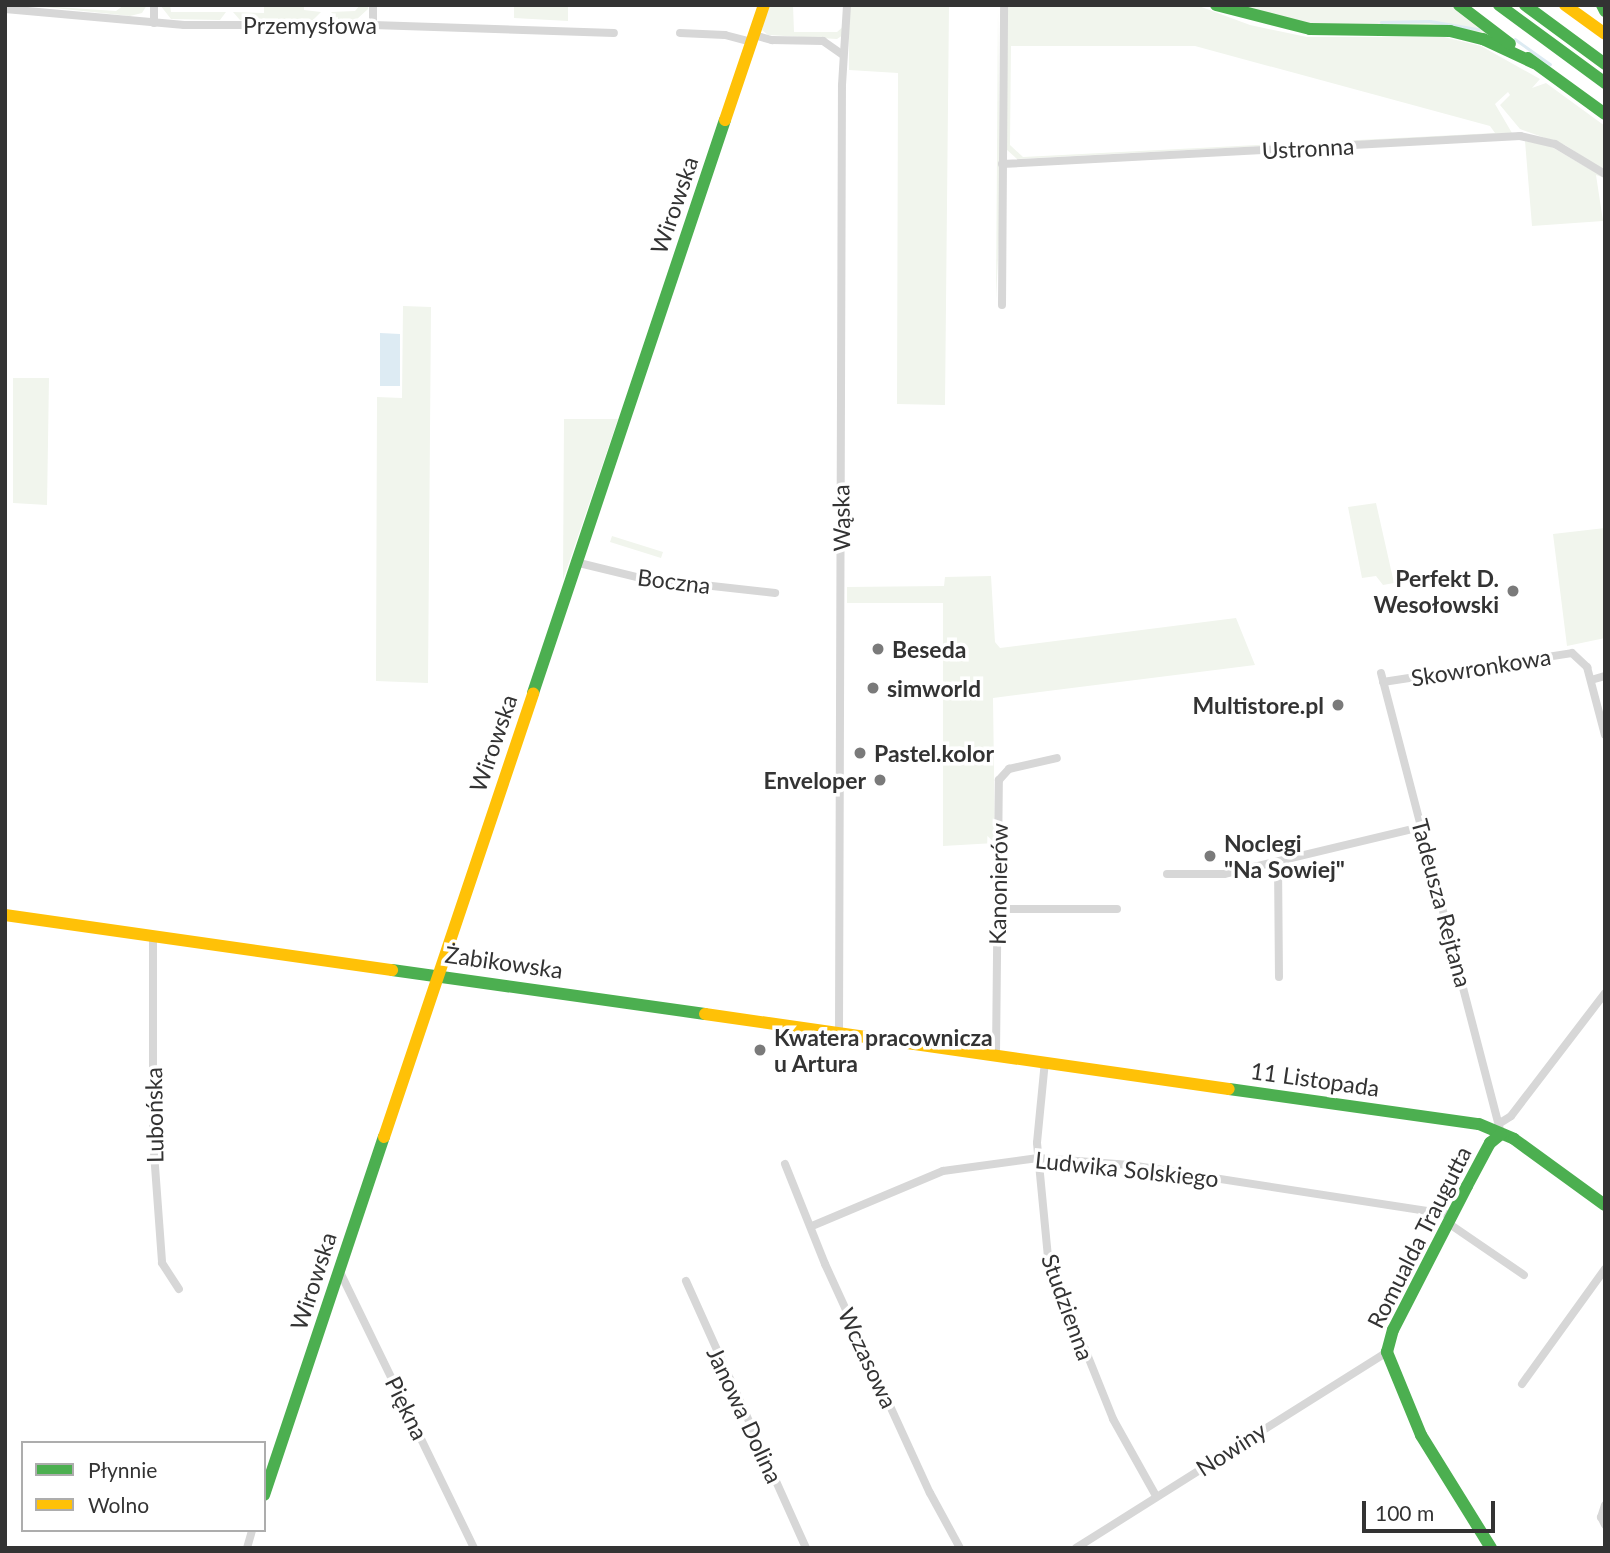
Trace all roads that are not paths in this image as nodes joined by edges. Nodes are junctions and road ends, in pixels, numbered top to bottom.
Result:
1 (154, 5) edge
2 (373, 5) edge
3 (764, 5) edge
4 (847, 5) edge
5 (1004, 5) edge
6 (1216, 5) edge
7 (1459, 5) edge
8 (1499, 5) edge
9 (1525, 5) edge
10 (1565, 5) edge
11 (1602, 5) edge
12 (5, 9) edge
13 (1605, 11) edge
14 (154, 23) junction
15 (373, 25) junction
16 (614, 33) dead end
17 (680, 33) dead end
18 (1605, 34) edge
19 (753, 38) junction
20 (844, 55) junction
21 (1534, 62) junction
22 (1605, 64) edge
23 (1605, 83) edge
24 (1605, 114) edge
25 (1002, 164) junction
26 (1605, 174) edge
27 (1002, 305) dead end
28 (575, 562) junction
29 (775, 593) dead end
30 (1605, 677) edge
31 (1382, 678) joint
32 (1591, 680) junction
33 (1605, 735) edge
34 (1057, 758) dead end
35 (1422, 827) junction
36 (1278, 863) junction
37 (1167, 874) dead end
38 (998, 909) junction
39 (1117, 909) dead end
40 (5, 915) edge
41 (153, 935) junction
42 (436, 974) junction
43 (1279, 978) dead end
44 (1605, 993) edge
45 (839, 1030) junction
46 (996, 1053) junction
47 (1045, 1061) junction
48 (1501, 1129) junction
49 (1038, 1158) junction
50 (785, 1164) dead end
51 (1605, 1205) edge
52 (1451, 1219) junction
53 (812, 1226) junction
54 (1605, 1269) edge
55 (339, 1270) junction
56 (1524, 1275) dead end
57 (686, 1281) dead end
58 (179, 1289) dead end
59 (1387, 1352) junction
60 (1522, 1384) dead end
61 (266, 1489) edge
62 (1156, 1496) junction
63 (1605, 1505) edge
64 (1605, 1525) edge
65 (474, 1548) edge
66 (806, 1548) edge
67 (960, 1548) edge
68 (1076, 1548) edge
69 (1491, 1548) edge

1 - 14 street
2 - 15 street
3 - 19 main road, Wirowska
4 - 20 street, Wąska
5 - 25 street
6 - 21 main road
7 - 21 main road
8 - 23 main road
9 - 22 main road
10 - 18 main road
11 - 13 main road
12 - 14 street, Przemysłowa
14 - 15 street, Przemysłowa
15 - 16 street, Przemysłowa
17 - 19 street
19 - 20 street
19 - 28 main road, Wirowska
20 - 45 street, Wąska
21 - 24 main road
25 - 26 street, Ustronna
25 - 27 street
28 - 29 street, Boczna
28 - 42 main road, Wirowska
30 - 32 street
31 - 32 street, Skowronkowa
31 - 35 street, Tadeusza Rejtana
32 - 33 street, Skowronkowa
34 - 38 street, Kanonierów
35 - 36 street
35 - 48 street, Tadeusza Rejtana
36 - 37 street
36 - 43 street
38 - 39 street
38 - 46 street, Kanonierów
40 - 41 main road, Żabikowska
41 - 42 main road, Żabikowska
41 - 58 street, Lubońska
42 - 45 main road, Żabikowska
42 - 55 main road, Wirowska
44 - 48 street, Romualda Traugutta
45 - 46 main road, Żabikowska
46 - 47 main road, 11 Listopada
47 - 48 main road, 11 Listopada
47 - 49 street, Studzienna
48 - 51 main road, 11 Listopada
48 - 52 main road, Romualda Traugutta
49 - 52 street, Ludwika Solskiego
49 - 53 street, Ludwika Solskiego
49 - 62 street, Studzienna
50 - 53 street, Wczasowa
52 - 56 street
52 - 59 main road, Romualda Traugutta
53 - 67 street, Wczasowa
54 - 60 street
55 - 61 main road, Wirowska
55 - 65 street, Piękna
57 - 66 street, Janowa Dolina
59 - 62 street, Nowiny
59 - 69 main road, Romualda Traugutta
62 - 68 street, Nowiny
63 - 64 street

